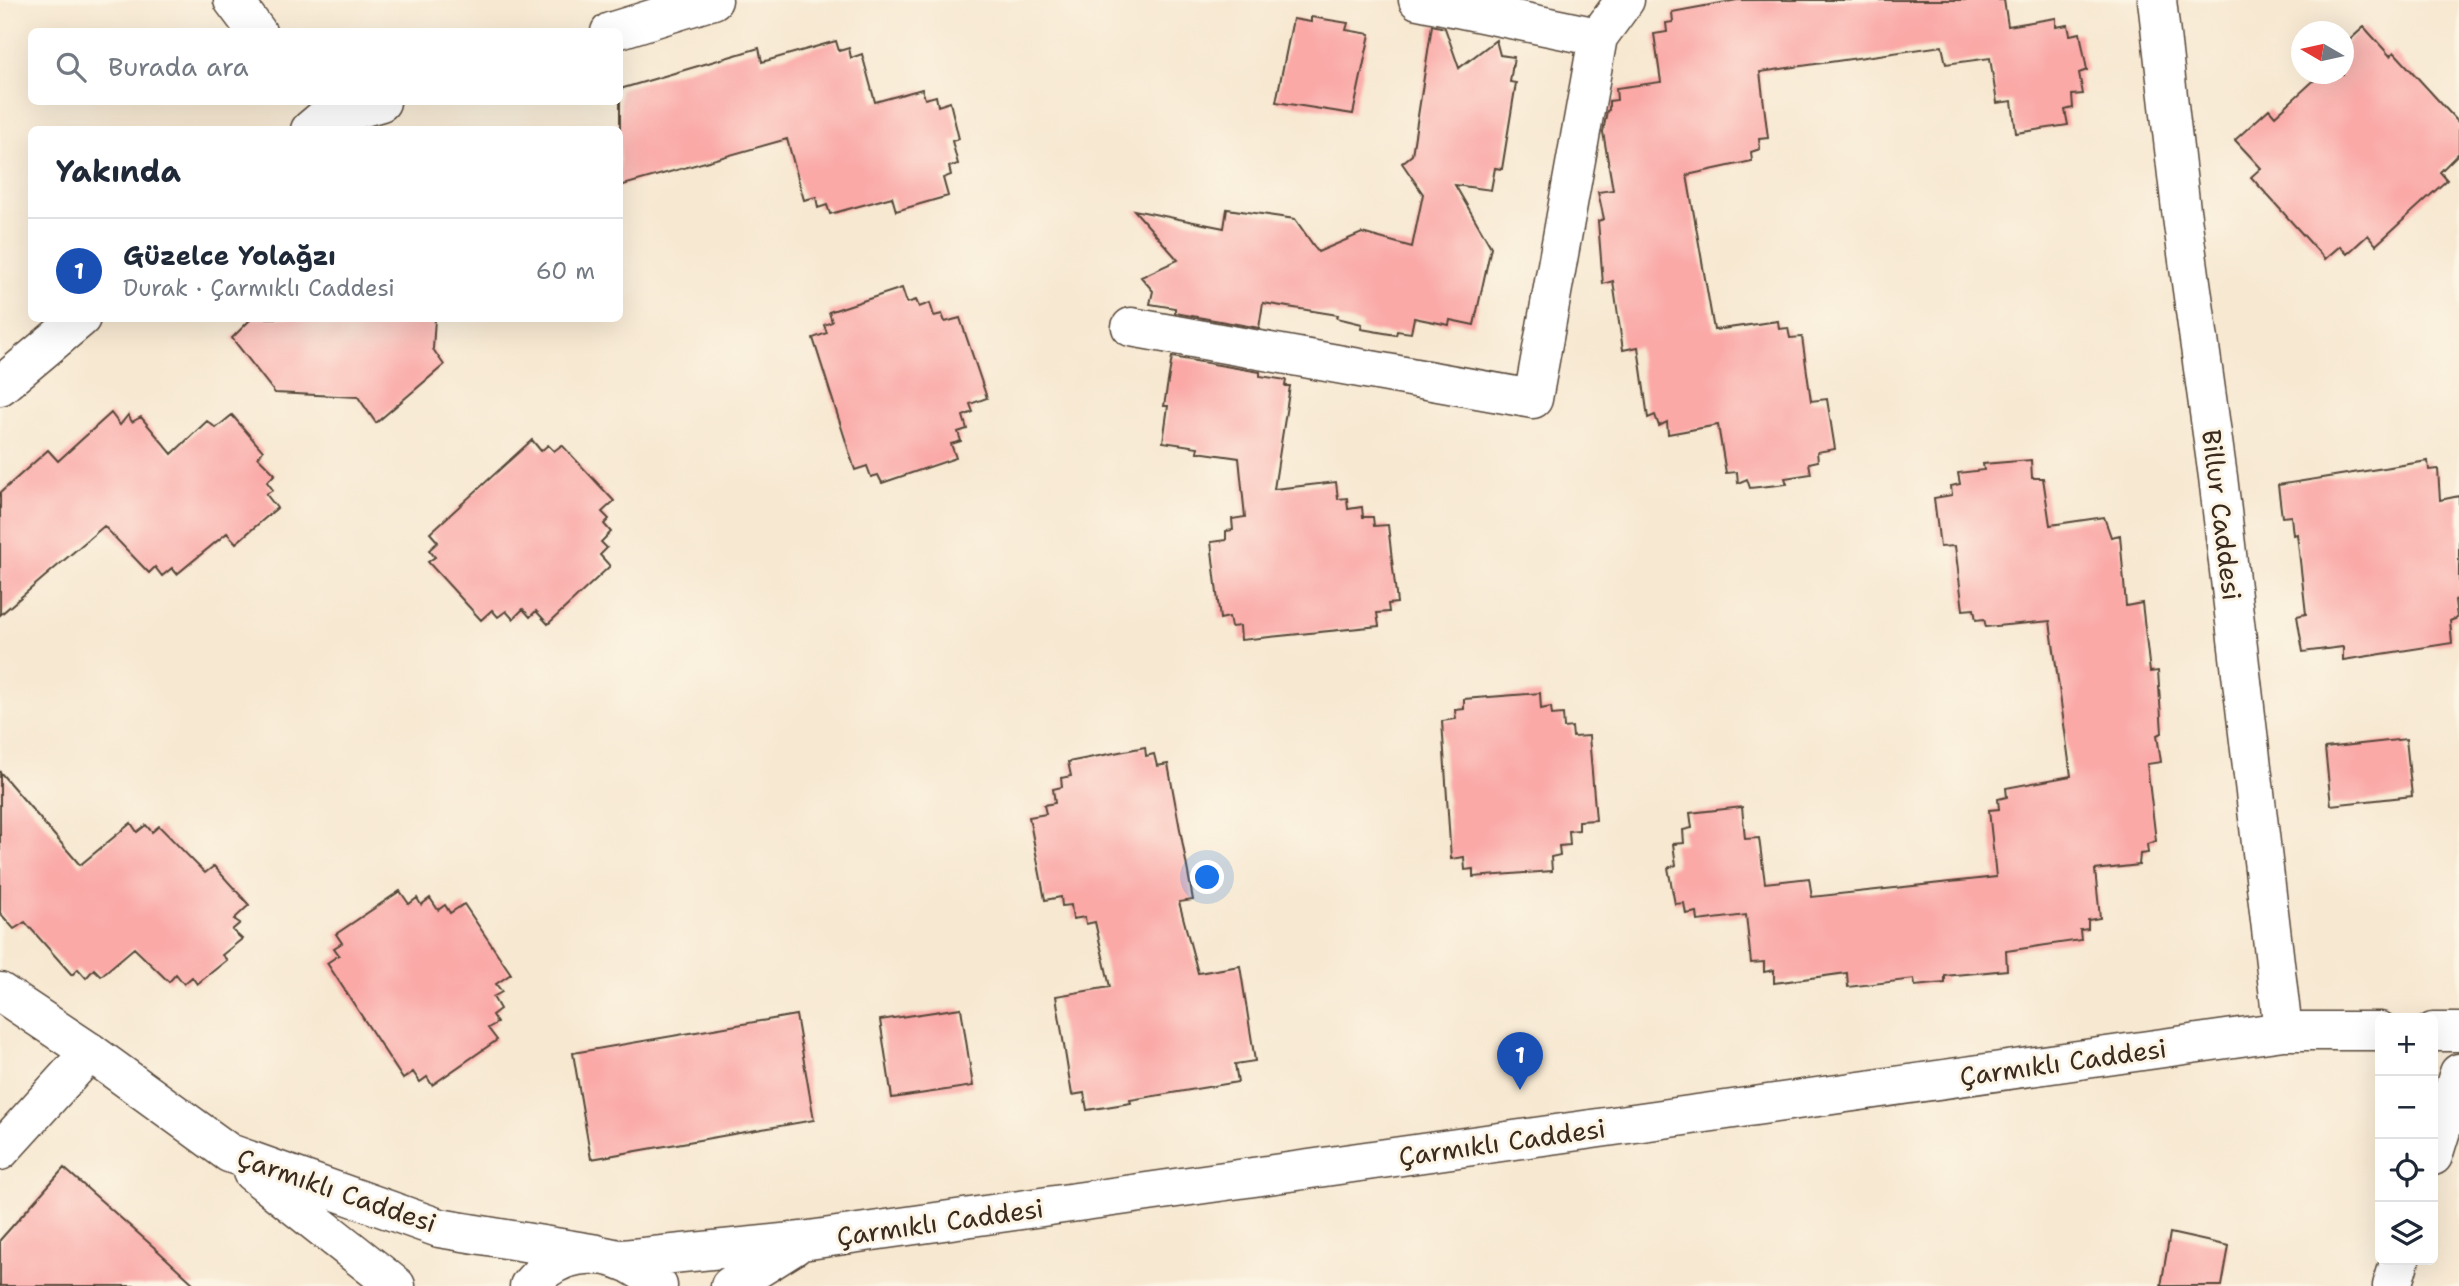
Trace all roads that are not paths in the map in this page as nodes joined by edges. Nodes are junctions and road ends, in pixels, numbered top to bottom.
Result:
1 (233, 0) edge
2 (713, 0) edge
3 (1418, 0) edge
4 (1625, 0) edge
5 (2157, 0) edge
6 (254, 28) edge
7 (623, 28) edge
8 (1598, 37) junction
9 (368, 105) edge
10 (314, 117) edge
11 (76, 322) edge
12 (1131, 327) dead end
13 (0, 386) edge
14 (0, 992) edge
15 (2283, 1031) junction
16 (2375, 1031) edge
17 (2438, 1032) edge
18 (2459, 1032) edge
19 (90, 1052) junction
20 (2459, 1073) edge
21 (2438, 1140) edge
22 (0, 1151) edge
23 (229, 1153) junction
24 (802, 1241) junction
25 (610, 1257) junction
26 (2398, 1265) edge
27 (396, 1286) edge
28 (529, 1286) edge
29 (658, 1286) edge
30 (730, 1286) edge
31 (2392, 1286) edge

1 - 6 main road
2 - 7 main road
3 - 8 main road
4 - 8 main road
5 - 15 main road, Billur Caddesi
8 - 12 main road
9 - 10 main road
11 - 13 main road
14 - 19 main road, Çarmıklı Caddesi
15 - 16 main road, Çarmıklı Caddesi
15 - 24 main road, Çarmıklı Caddesi
17 - 18 main road
19 - 22 main road
19 - 23 main road, Çarmıklı Caddesi
20 - 21 main road
23 - 25 main road, Çarmıklı Caddesi
23 - 27 main road
24 - 25 main road, Çarmıklı Caddesi
24 - 30 main road
25 - 28 main road
25 - 29 main road
26 - 31 main road

